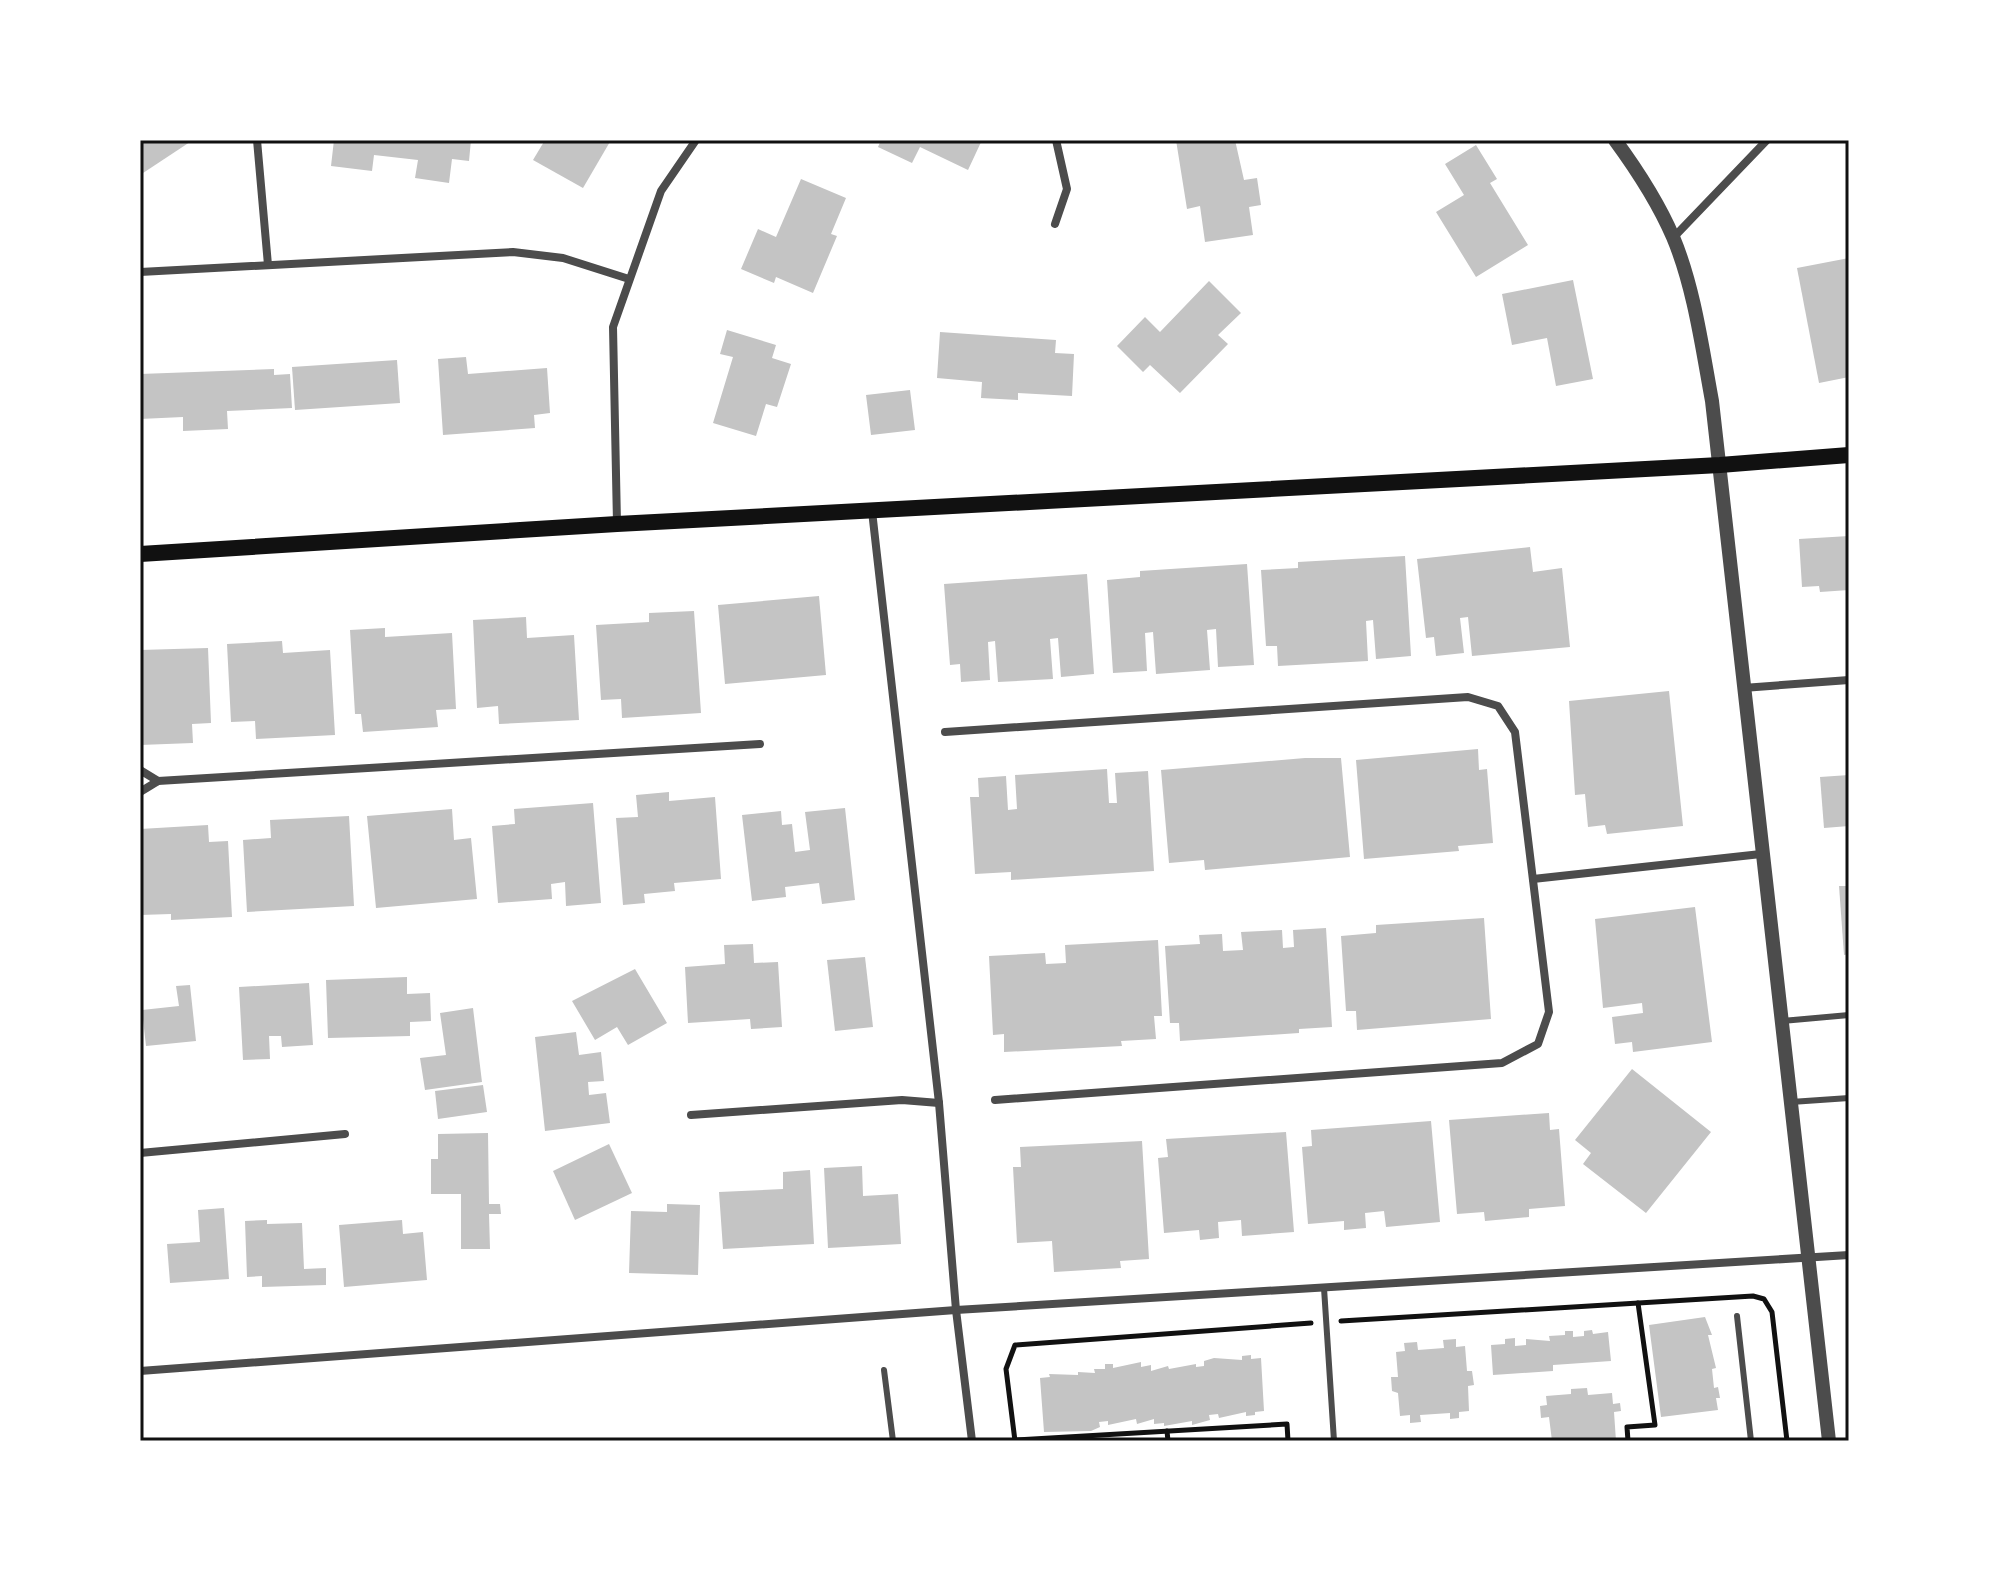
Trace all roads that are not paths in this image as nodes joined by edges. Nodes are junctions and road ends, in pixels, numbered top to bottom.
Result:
1 (257, 140) edge
2 (696, 140) edge
3 (1056, 140) edge
4 (1615, 140) edge
5 (1767, 140) edge
6 (1055, 224) dead end
7 (1673, 238) junction
8 (268, 265) junction
9 (140, 272) edge
10 (629, 279) junction
11 (1849, 455) edge
12 (1720, 465) junction
13 (872, 511) junction
14 (617, 524) junction
15 (140, 554) edge
16 (1849, 680) edge
17 (1743, 688) junction
18 (945, 732) dead end
19 (760, 744) dead end
20 (140, 770) edge
21 (158, 781) junction
22 (140, 792) edge
23 (1761, 854) junction
24 (1533, 879) junction
25 (1849, 1015) edge
26 (1782, 1021) junction
27 (1849, 1098) edge
28 (995, 1100) dead end
29 (1791, 1102) junction
30 (939, 1103) junction
31 (691, 1115) dead end
32 (345, 1134) dead end
33 (140, 1153) edge
34 (1849, 1255) edge
35 (1808, 1258) junction
36 (1324, 1288) junction
37 (956, 1310) junction
38 (1737, 1316) dead end
39 (884, 1370) dead end
40 (140, 1371) edge
41 (893, 1441) edge
42 (972, 1441) edge
43 (1334, 1441) edge
44 (1751, 1441) edge
45 (1829, 1441) edge

1 - 8 street
2 - 10 street
3 - 6 street
4 - 7 street
5 - 7 street
7 - 12 street
8 - 9 street
8 - 10 street
10 - 14 street
11 - 12 main road
12 - 13 main road
12 - 17 street
13 - 14 main road
13 - 30 street
14 - 15 main road
16 - 17 street
17 - 23 street
18 - 24 street
19 - 21 street
20 - 21 street
21 - 22 street
23 - 24 street
23 - 26 street
24 - 28 street
25 - 26 lane
26 - 29 street
27 - 29 lane
29 - 35 street
30 - 31 street
30 - 37 street
32 - 33 street
34 - 35 street
35 - 36 street
35 - 45 street
36 - 37 street
36 - 43 lane
37 - 40 street
37 - 42 street
38 - 44 lane
39 - 41 lane

